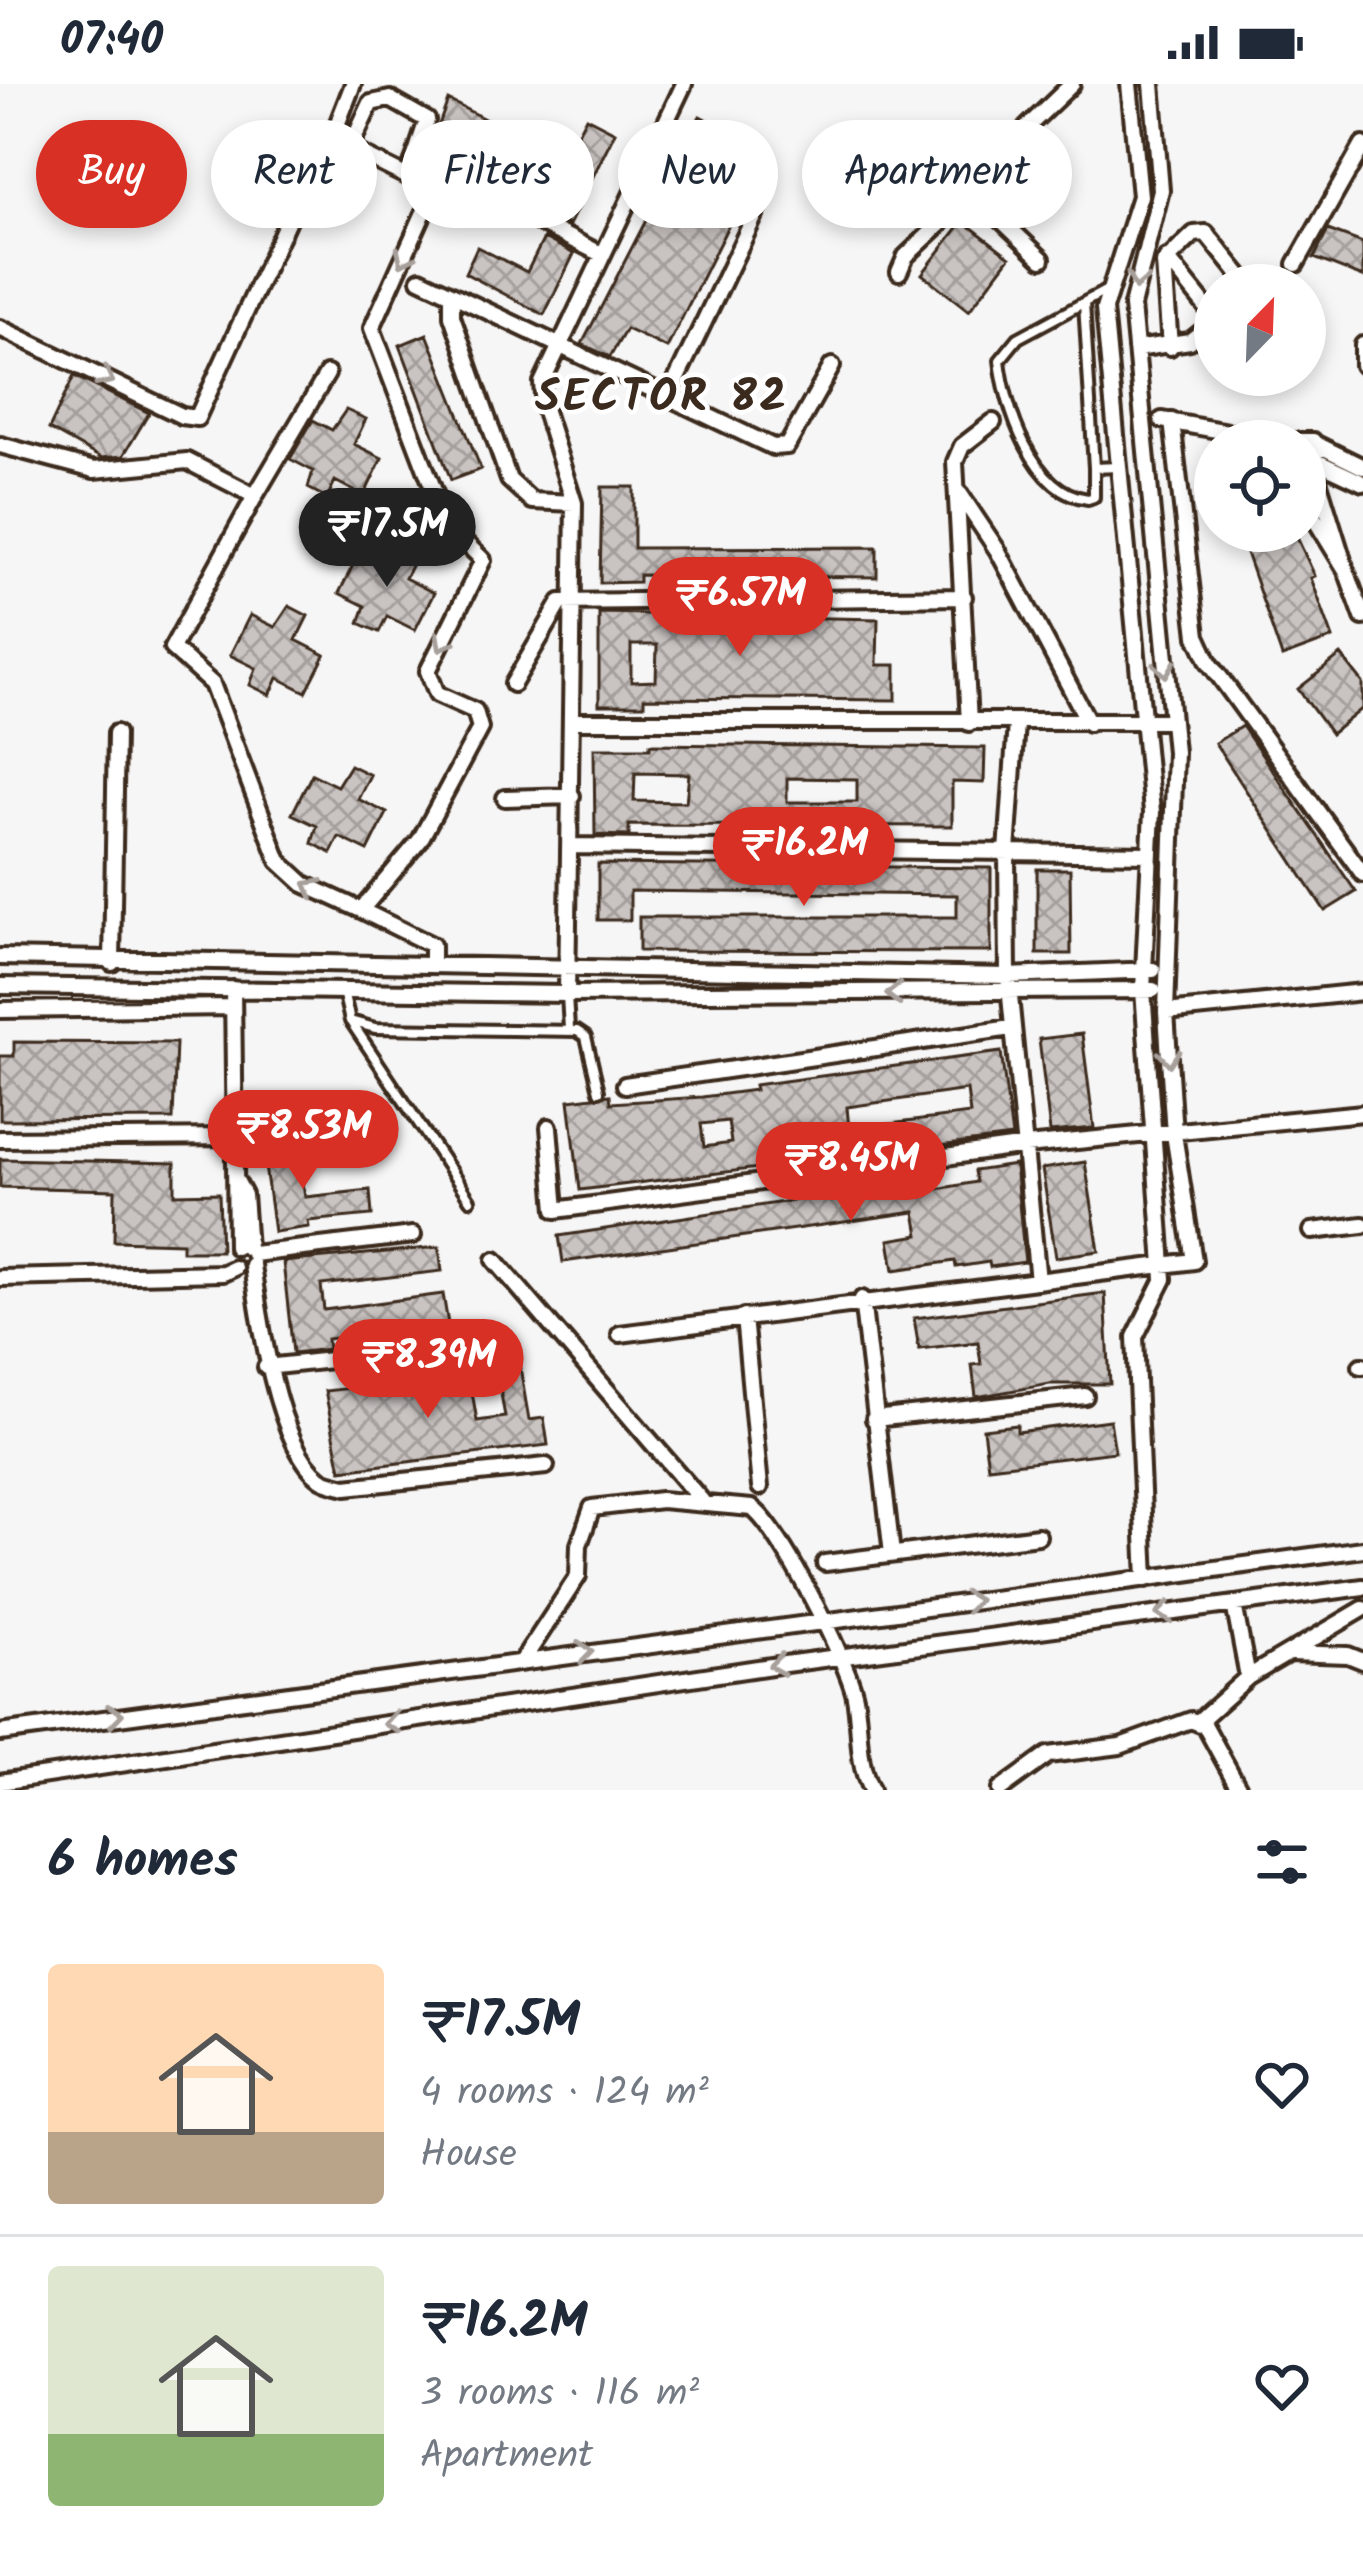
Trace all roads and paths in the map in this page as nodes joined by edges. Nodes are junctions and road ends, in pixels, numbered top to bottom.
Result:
1 (353, 84) edge
2 (684, 84) edge
3 (1072, 84) edge
4 (1129, 84) edge
5 (1152, 84) edge
6 (339, 120) edge
7 (363, 120) edge
8 (428, 120) edge
9 (1035, 120) edge
10 (1363, 145) edge
11 (1161, 190) junction
12 (1140, 196) junction
13 (284, 228) edge
14 (420, 228) edge
15 (548, 228) edge
16 (749, 228) edge
17 (933, 228) edge
18 (1010, 228) edge
19 (601, 254) junction
20 (1167, 258) junction
21 (1042, 259) dead end
22 (1231, 264) edge
23 (1296, 264) dead end
24 (899, 272) dead end
25 (420, 279) dead end
26 (1107, 290) junction
27 (1194, 292) edge
28 (452, 294) junction
29 (1084, 303) junction
30 (0, 328) edge
31 (1194, 337) edge
32 (556, 344) junction
33 (1363, 345) edge
34 (1170, 347) junction
35 (1136, 350) junction
36 (1363, 364) edge
37 (832, 366) dead end
38 (327, 374) dead end
39 (668, 397) junction
40 (1143, 416) junction
41 (1167, 420) junction
42 (993, 422) dead end
43 (1194, 425) edge
44 (0, 445) edge
45 (1326, 461) edge
46 (1326, 466) edge
47 (1119, 467) junction
48 (1363, 467) edge
49 (1094, 468) junction
50 (1363, 483) edge
51 (957, 490) junction
52 (255, 496) junction
53 (574, 503) junction
54 (1326, 505) edge
55 (443, 515) junction
56 (1326, 537) edge
57 (348, 551) dead end
58 (1346, 570) junction
59 (964, 598) junction
60 (574, 601) junction
61 (1363, 617) edge
62 (513, 684) dead end
63 (573, 721) junction
64 (1172, 721) junction
65 (969, 723) junction
66 (1016, 723) junction
67 (1089, 723) junction
68 (1146, 723) junction
69 (116, 733) dead end
70 (572, 796) junction
71 (505, 798) dead end
72 (571, 846) junction
73 (1007, 852) junction
74 (1150, 854) junction
75 (1363, 874) edge
76 (366, 913) junction
77 (0, 958) edge
78 (112, 963) junction
79 (432, 964) junction
80 (569, 968) junction
81 (1144, 970) junction
82 (1167, 970) junction
83 (1008, 976) junction
84 (0, 986) edge
85 (233, 989) junction
86 (343, 989) junction
87 (1143, 990) junction
88 (1166, 991) junction
89 (1363, 992) edge
90 (1011, 993) junction
91 (567, 994) junction
92 (232, 1007) junction
93 (0, 1010) edge
94 (1166, 1012) junction
95 (350, 1021) junction
96 (1011, 1028) junction
97 (569, 1029) junction
98 (625, 1084) dead end
99 (599, 1091) dead end
100 (1363, 1114) edge
101 (358, 1117) dead end
102 (549, 1127) dead end
103 (1174, 1134) junction
104 (1152, 1136) junction
105 (236, 1137) junction
106 (0, 1139) edge
107 (1026, 1146) junction
108 (470, 1200) dead end
109 (1363, 1225) edge
110 (1312, 1231) dead end
111 (413, 1235) dead end
112 (247, 1253) junction
113 (495, 1260) dead end
114 (1163, 1265) junction
115 (0, 1278) edge
116 (1038, 1281) junction
117 (862, 1299) junction
118 (744, 1317) junction
119 (620, 1334) dead end
120 (499, 1342) dead end
121 (266, 1367) junction
122 (1085, 1396) dead end
123 (874, 1419) junction
124 (546, 1466) dead end
125 (760, 1487) dead end
126 (702, 1501) junction
127 (1038, 1536) dead end
128 (1363, 1550) edge
129 (892, 1554) junction
130 (825, 1563) dead end
131 (1146, 1579) junction
132 (1363, 1587) edge
133 (1234, 1604) junction
134 (1363, 1609) edge
135 (819, 1620) junction
136 (1291, 1653) junction
137 (837, 1657) junction
138 (523, 1660) junction
139 (1363, 1661) edge
140 (1248, 1677) junction
141 (1199, 1721) junction
142 (0, 1733) edge
143 (0, 1782) edge
144 (871, 1790) edge
145 (1000, 1790) edge
146 (1240, 1790) edge

1 - 6 street
2 - 19 street
3 - 9 street
4 - 12 street
5 - 11 street
7 - 8 street
10 - 23 street
11 - 12 street
11 -> 35 street
12 - 26 street
30 -> 13 street
14 -> 55 street
15 - 19 street
16 - 39 street
17 - 24 street
18 - 21 street
19 - 32 street
20 - 22 street
20 - 27 street
20 - 34 street
25 - 28 street
26 - 29 lane
26 - 47 street
28 - 32 street
28 - 53 street
29 - 49 lane
29 - 49 lane
31 - 34 street
32 - 39 street
32 - 53 street
33 - 36 street
34 - 35 street
35 - 40 street
37 - 39 street
38 - 52 street
40 - 41 lane
40 -> 64 street
41 - 43 street
41 - 75 street
42 - 51 street
44 - 52 street
45 - 48 street
46 - 50 street
47 - 49 lane
47 - 68 street
51 - 59 street
51 - 67 street
76 -> 52 street
53 - 60 street
54 - 58 street
55 - 57 street
55 -> 76 street
56 - 58 street
58 - 61 street
59 - 60 street
59 - 65 street
60 - 62 street
60 - 63 street
63 - 65 street
63 - 70 street
64 - 68 street
64 - 82 street
65 - 66 street
66 - 67 street
66 - 73 street
67 - 68 street
68 - 74 street
69 - 78 street
70 - 71 street
70 - 72 street
72 - 73 street
72 - 80 street
73 - 74 street
73 - 83 street
74 - 81 street
76 - 79 street
77 - 78 street
78 - 79 street
79 - 80 street
80 - 83 street
80 - 91 street
81 - 82 street
81 - 83 street
81 - 87 street
82 - 88 street
83 - 90 street
84 - 85 street
85 - 86 street
85 - 92 street
86 - 91 street
86 - 95 lane
87 - 88 street
87 - 90 street
87 - 104 street
88 - 94 street
89 - 94 street
90 -> 91 street
90 - 96 street
91 - 97 lane
92 - 93 street
92 - 105 street
94 -> 103 street
95 - 97 lane
95 - 108 lane
96 - 98 street
96 - 107 street
97 - 99 lane
100 - 103 street
101 - 105 street
102 - 107 street
103 - 104 street
103 - 114 street
104 - 107 street
104 - 114 street
105 - 106 street
105 - 112 street
107 - 116 street
109 - 110 street
111 - 112 street
112 - 115 street
112 - 121 street
113 - 126 street
114 - 116 street
114 - 131 street
116 - 117 street
117 - 118 street
117 - 123 street
118 - 119 street
118 - 125 street
120 - 121 street
121 - 124 street
122 - 123 street
123 - 129 street
126 - 135 street
126 - 138 street
127 - 129 street
128 - 131 street
129 - 130 street
135 -> 131 street
132 - 133 street
133 -> 137 street
133 - 140 street
134 - 136 street
135 - 137 street
138 -> 135 street
136 - 139 street
136 - 140 street
137 -> 143 street
137 - 144 street
142 -> 138 street
140 - 141 street
141 - 145 street
141 - 146 street

